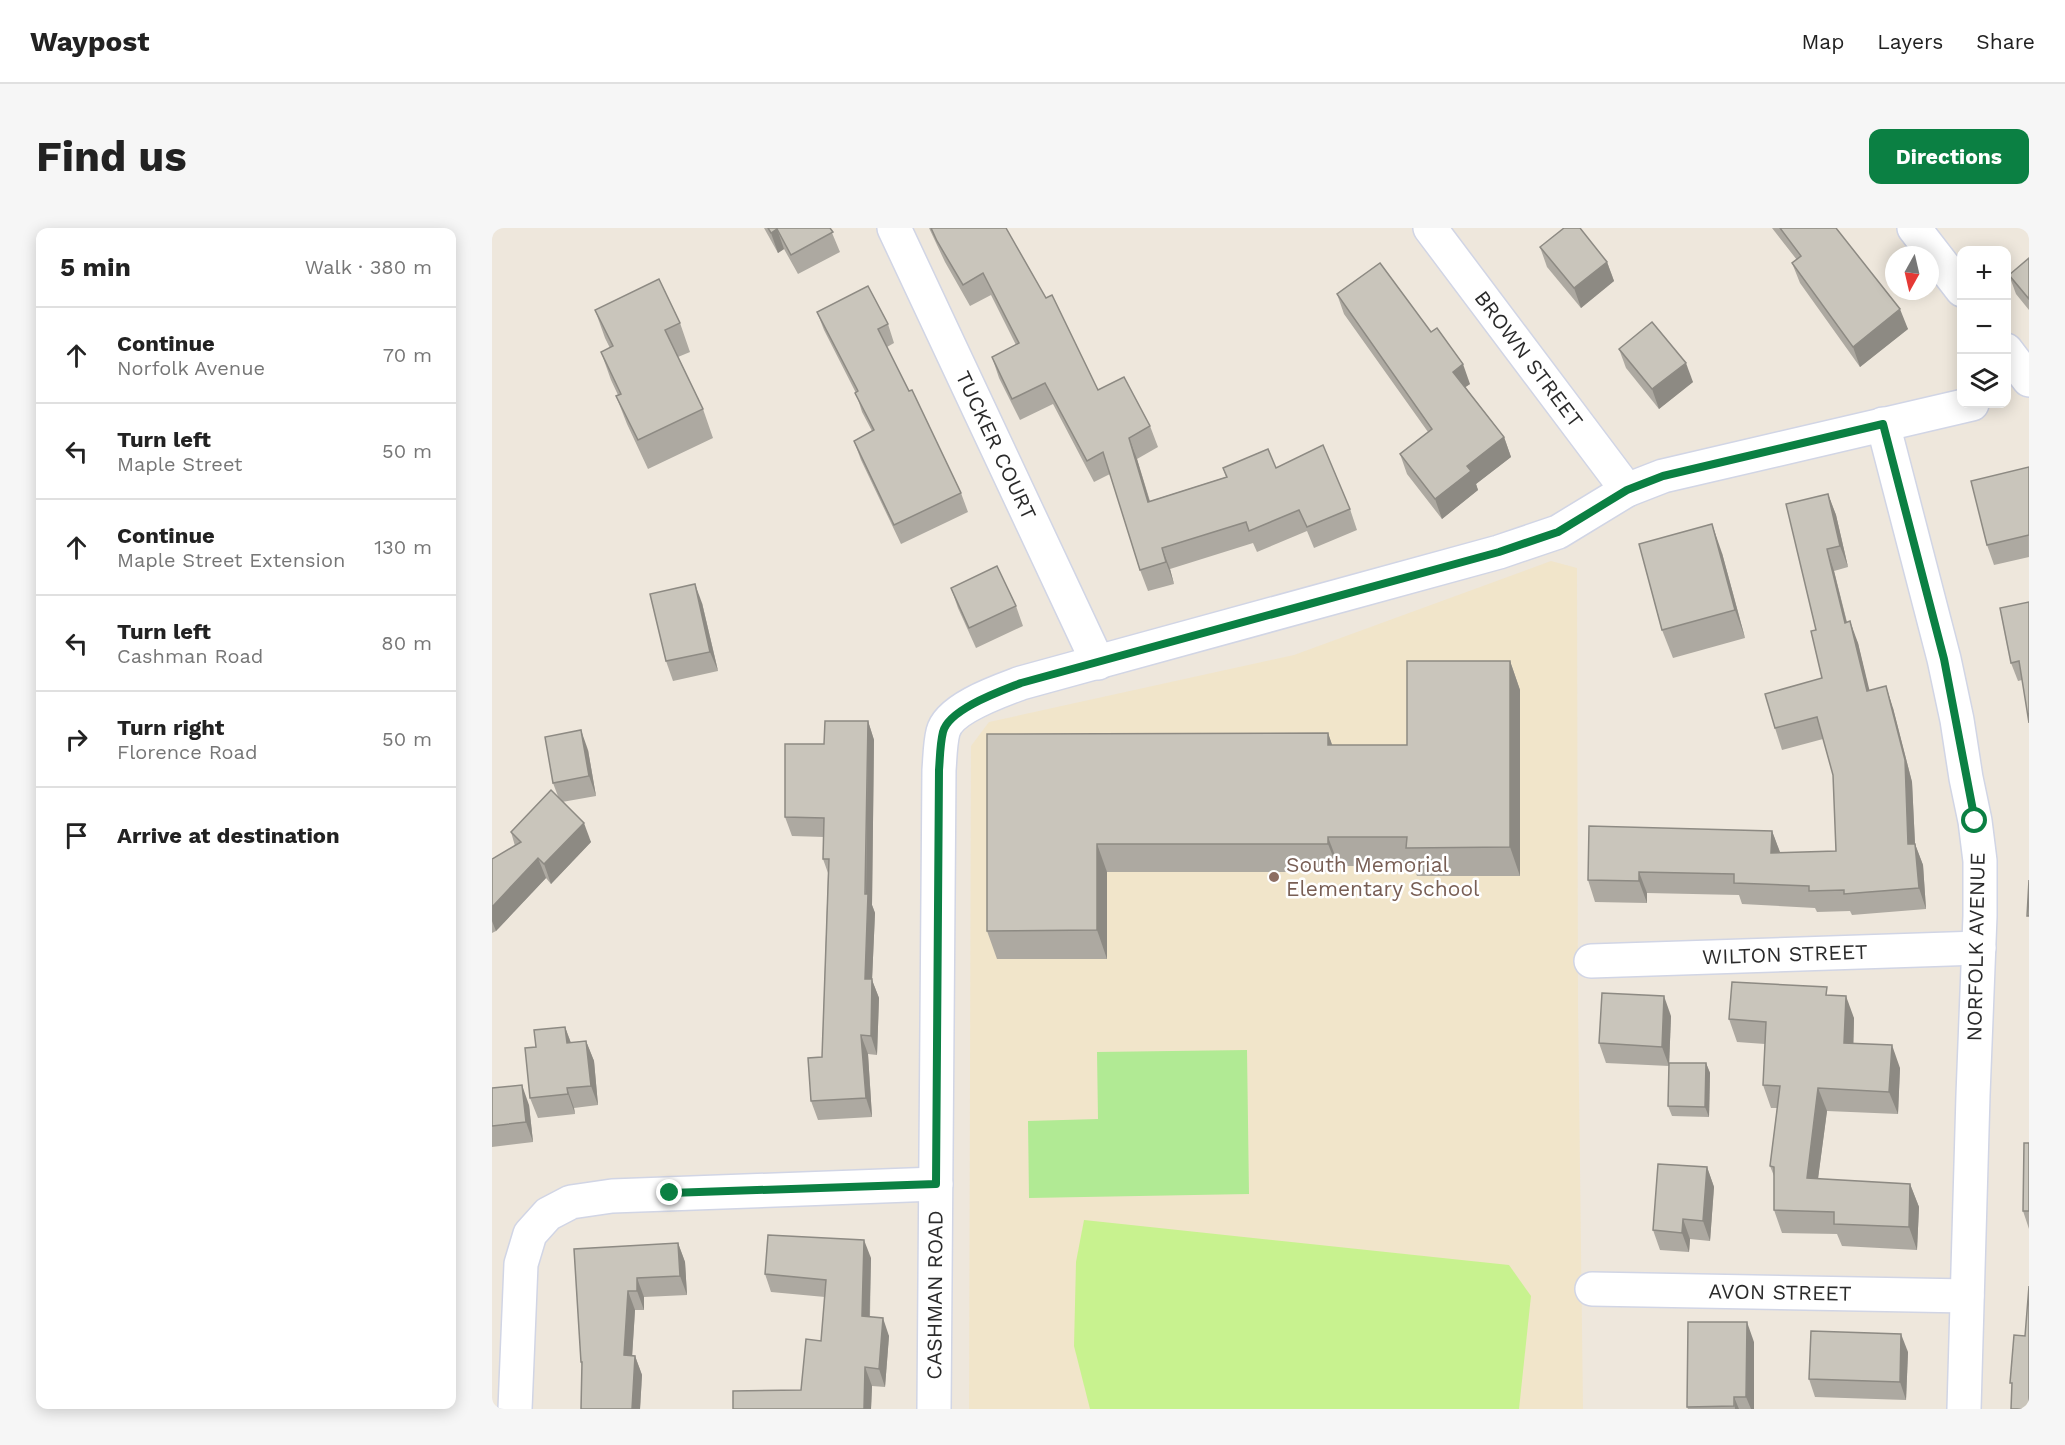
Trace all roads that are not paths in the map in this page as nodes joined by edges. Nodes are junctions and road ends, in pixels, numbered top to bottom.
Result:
1 (894, 228) edge
2 (1430, 228) edge
3 (1914, 228) edge
4 (1957, 284) edge
5 (2010, 354) edge
6 (2029, 380) edge
7 (2029, 391) edge
8 (2011, 395) edge
9 (1957, 407) edge
10 (1883, 424) junction
11 (1627, 490) junction
12 (1098, 663) junction
13 (1979, 948) junction
14 (1591, 961) dead end
15 (936, 1184) junction
16 (1592, 1289) dead end
17 (1967, 1296) junction
18 (515, 1409) edge
19 (934, 1409) edge
20 (1965, 1409) edge

1 - 12 street, TUCKER COURT
2 - 11 street, BROWN STREET
3 - 4 street
5 - 6 street
7 - 8 street
9 - 10 street
10 - 11 street
10 - 13 street, NORFOLK AVENUE
11 - 12 street
12 - 15 street, CASHMAN ROAD
13 - 14 street, WILTON STREET
13 - 17 street, NORFOLK AVENUE
15 - 18 street
15 - 19 street, CASHMAN ROAD
16 - 17 street, AVON STREET
17 - 20 street, NORFOLK AVENUE

